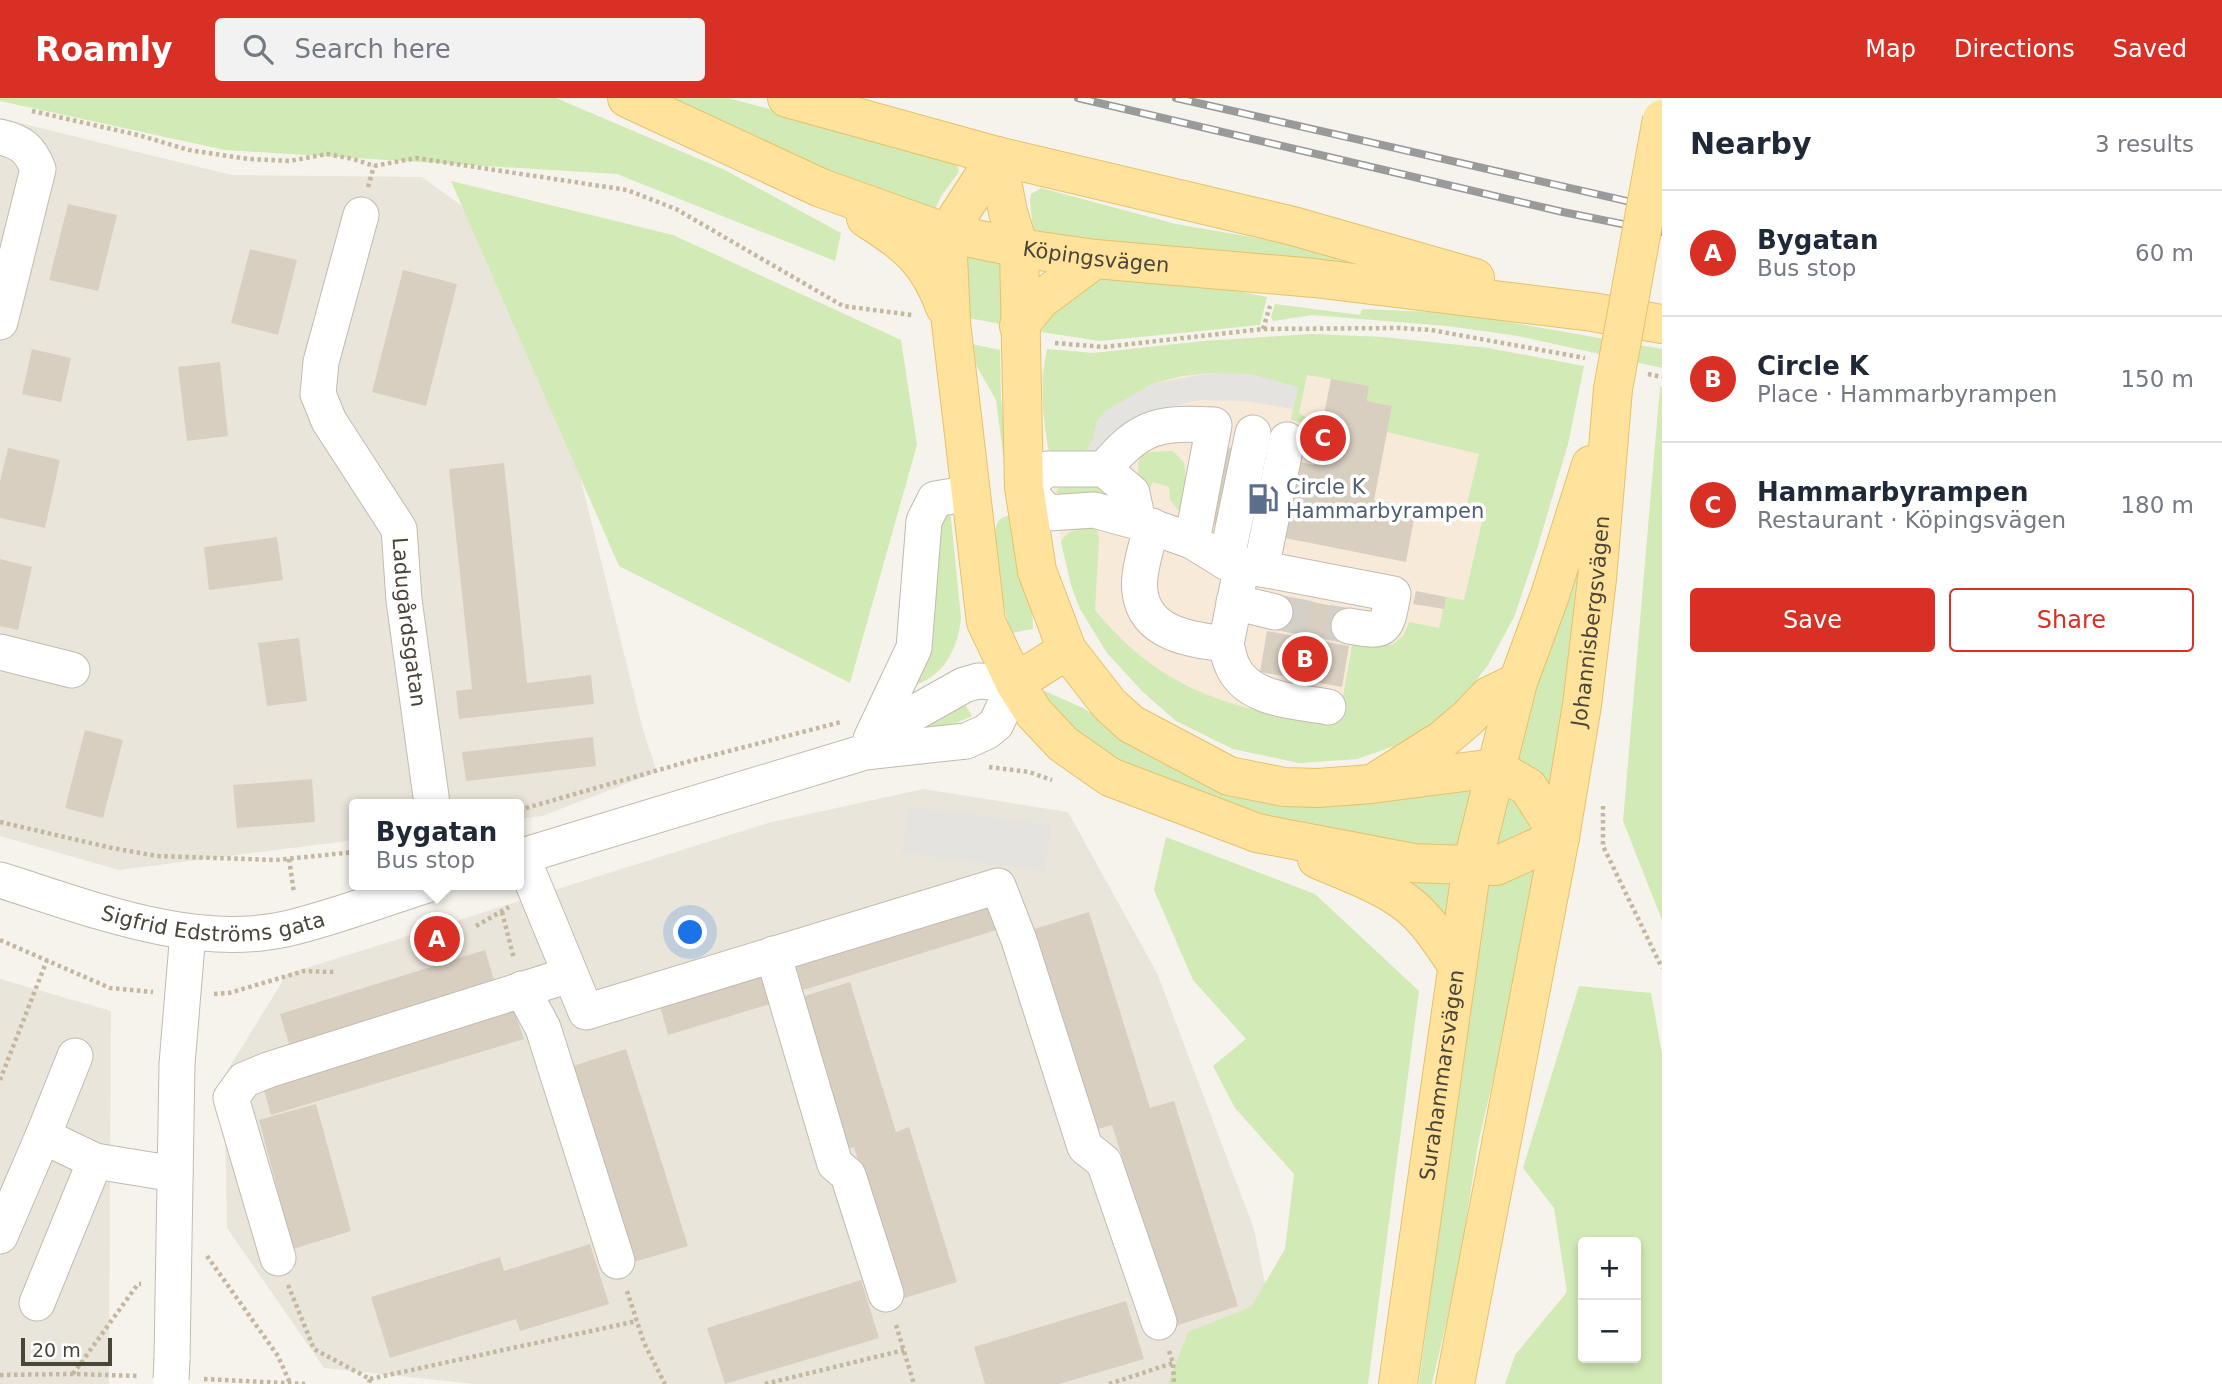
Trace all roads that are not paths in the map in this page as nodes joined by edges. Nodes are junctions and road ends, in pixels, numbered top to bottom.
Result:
1 (627, 98) edge
2 (787, 98) edge
3 (1662, 120) edge
4 (12, 129) edge
5 (997, 156) junction
6 (821, 188) junction
7 (361, 215) dead end
8 (947, 233) junction
9 (1019, 248) junction
10 (1095, 259) junction
11 (1592, 312) junction
12 (0, 322) edge
13 (951, 323) junction
14 (1662, 324) edge
15 (1019, 332) junction
16 (1614, 381) junction
17 (1214, 425) junction
18 (1253, 433) junction
19 (1104, 469) junction
20 (1024, 487) junction
21 (972, 493) junction
22 (1145, 524) junction
23 (1192, 541) junction
24 (1243, 565) junction
25 (1234, 602) junction
26 (1275, 612) tunnel mouth
27 (1349, 626) tunnel mouth
28 (1226, 644) junction
29 (1067, 650) junction
30 (0, 652) edge
31 (72, 670) dead end
32 (1518, 682) junction
33 (1014, 683) junction
34 (1328, 707) dead end
35 (865, 752) junction
36 (1495, 768) junction
37 (1371, 785) junction
38 (431, 799) edge
39 (1257, 834) junction
40 (1560, 837) junction
41 (1472, 865) junction
42 (525, 867) edge
43 (0, 880) edge
44 (411, 890) edge
45 (188, 932) junction
46 (773, 954) junction
47 (1457, 965) junction
48 (569, 975) junction
49 (522, 989) junction
50 (75, 1056) dead end
51 (43, 1136) junction
52 (95, 1161) junction
53 (175, 1174) junction
54 (0, 1236) edge
55 (278, 1258) road end
56 (617, 1261) road end
57 (886, 1294) road end
58 (37, 1303) dead end
59 (1159, 1322) dead end
60 (171, 1374) edge
61 (1398, 1384) edge
62 (1455, 1384) edge

1 - 6 main road, Köpingsvägen
2 - 5 main road, Köpingsvägen
3 - 16 main road, Johannisbergsvägen, bridge
4 - 12 street
5 - 8 main road
5 - 9 main road
5 - 11 main road, Köpingsvägen
6 - 8 main road, Köpingsvägen
6 - 13 main road
7 - 38 street, Ladugårdsgatan
8 - 9 main road, Köpingsvägen
8 - 13 main road
9 - 10 main road, Köpingsvägen
9 - 15 main road
10 - 11 main road, Köpingsvägen
10 - 15 main road
11 - 14 main road, Köpingsvägen
13 - 21 main road
15 - 20 main road
16 - 32 main road, Johannisbergsvägen
16 - 40 main road, Johannisbergsvägen
17 - 18 street
17 - 19 street
17 - 23 street
18 - 24 street
18 - 24 street
19 - 20 street
19 - 22 street
20 - 21 main road
20 - 22 street
20 - 29 main road
21 - 33 main road
21 - 35 street
22 - 23 street
22 - 28 street
23 - 24 street
24 - 25 street
24 - 27 street
25 - 26 street
25 - 28 street
28 - 34 street
29 - 33 main road
29 - 37 main road
30 - 31 street
32 - 36 main road, Johannisbergsvägen
32 - 37 main road
33 - 35 street
33 - 35 street
33 - 39 main road
35 - 42 street
36 - 37 main road
36 - 40 main road
36 - 41 main road, Surahammarsvägen
39 - 41 main road
39 - 47 main road
40 - 41 main road
40 - 62 main road
41 - 47 main road, Surahammarsvägen
42 - 48 street
43 - 45 street, Sigfrid Edströms gata
44 - 45 street, Sigfrid Edströms gata
45 - 53 street
46 - 48 street
46 - 57 street
46 - 59 street
47 - 61 main road, Surahammarsvägen
48 - 49 street
49 - 55 street
49 - 56 street
50 - 51 street
51 - 52 street
51 - 54 street
52 - 53 street
52 - 58 street
53 - 60 street

